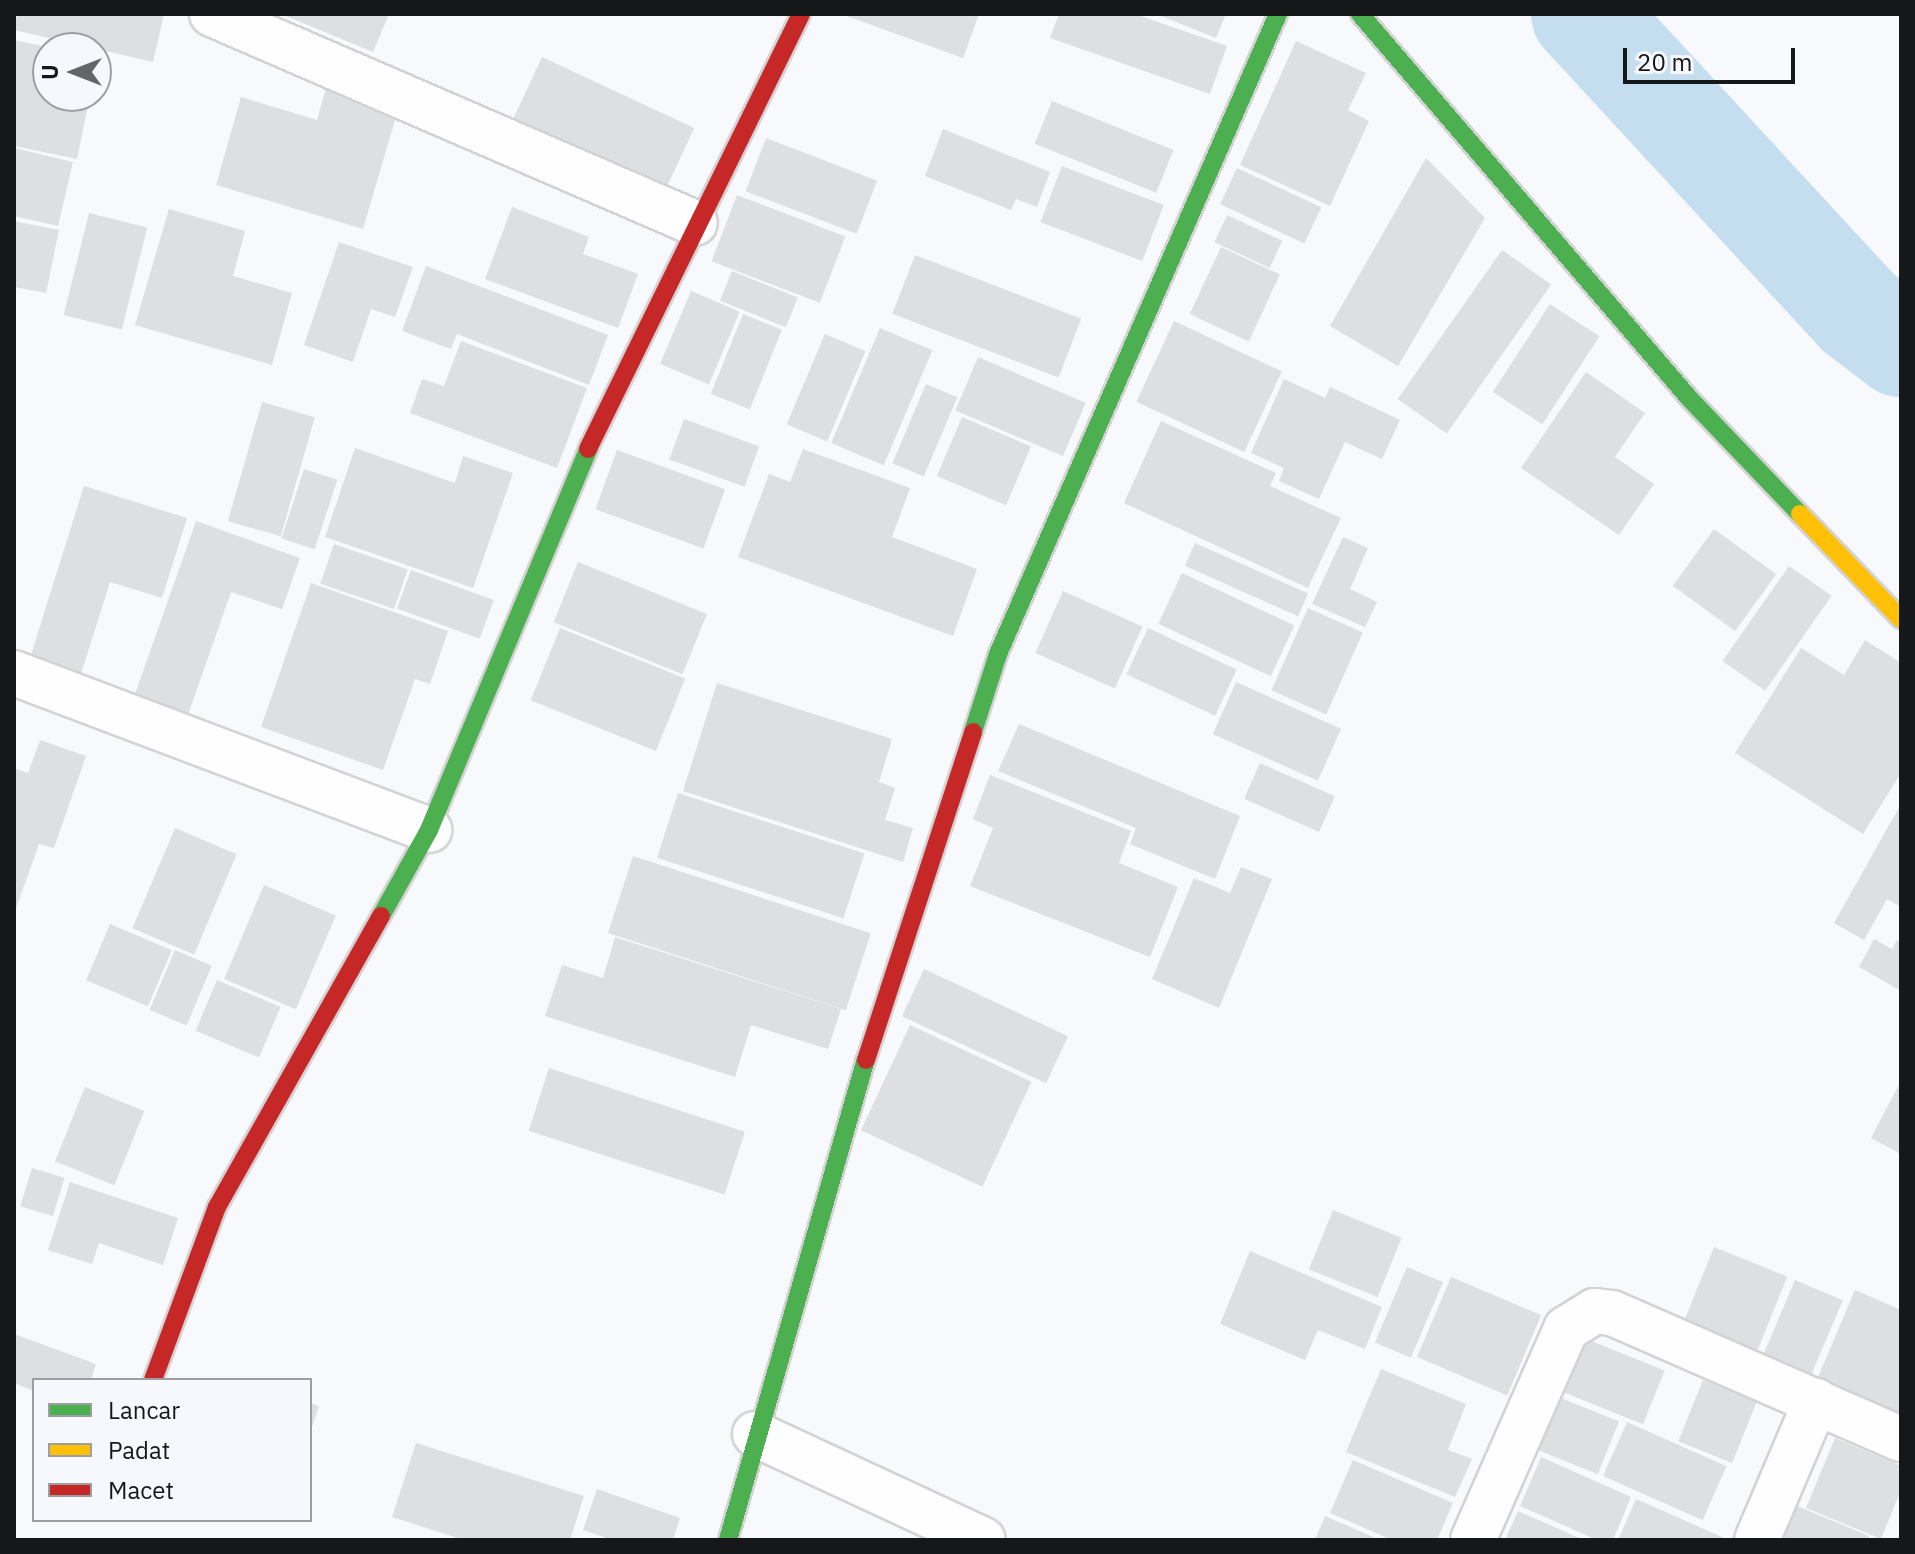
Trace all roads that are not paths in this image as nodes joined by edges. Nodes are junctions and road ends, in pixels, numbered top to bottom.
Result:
1 (212, 14) edge
2 (801, 14) edge
3 (1278, 14) edge
4 (1360, 14) edge
5 (695, 223) junction
6 (1901, 619) edge
7 (14, 673) edge
8 (429, 830) junction
9 (154, 1378) edge
10 (1816, 1401) junction
11 (755, 1434) junction
12 (1901, 1439) edge
13 (728, 1540) edge
14 (983, 1540) edge
15 (1473, 1540) edge
16 (1757, 1540) edge

1 - 5 street
2 - 5 street
3 - 11 street
4 - 6 street
5 - 8 street
7 - 8 street
8 - 9 street
10 - 12 street
10 - 15 street
10 - 16 street
11 - 13 street
11 - 14 street

